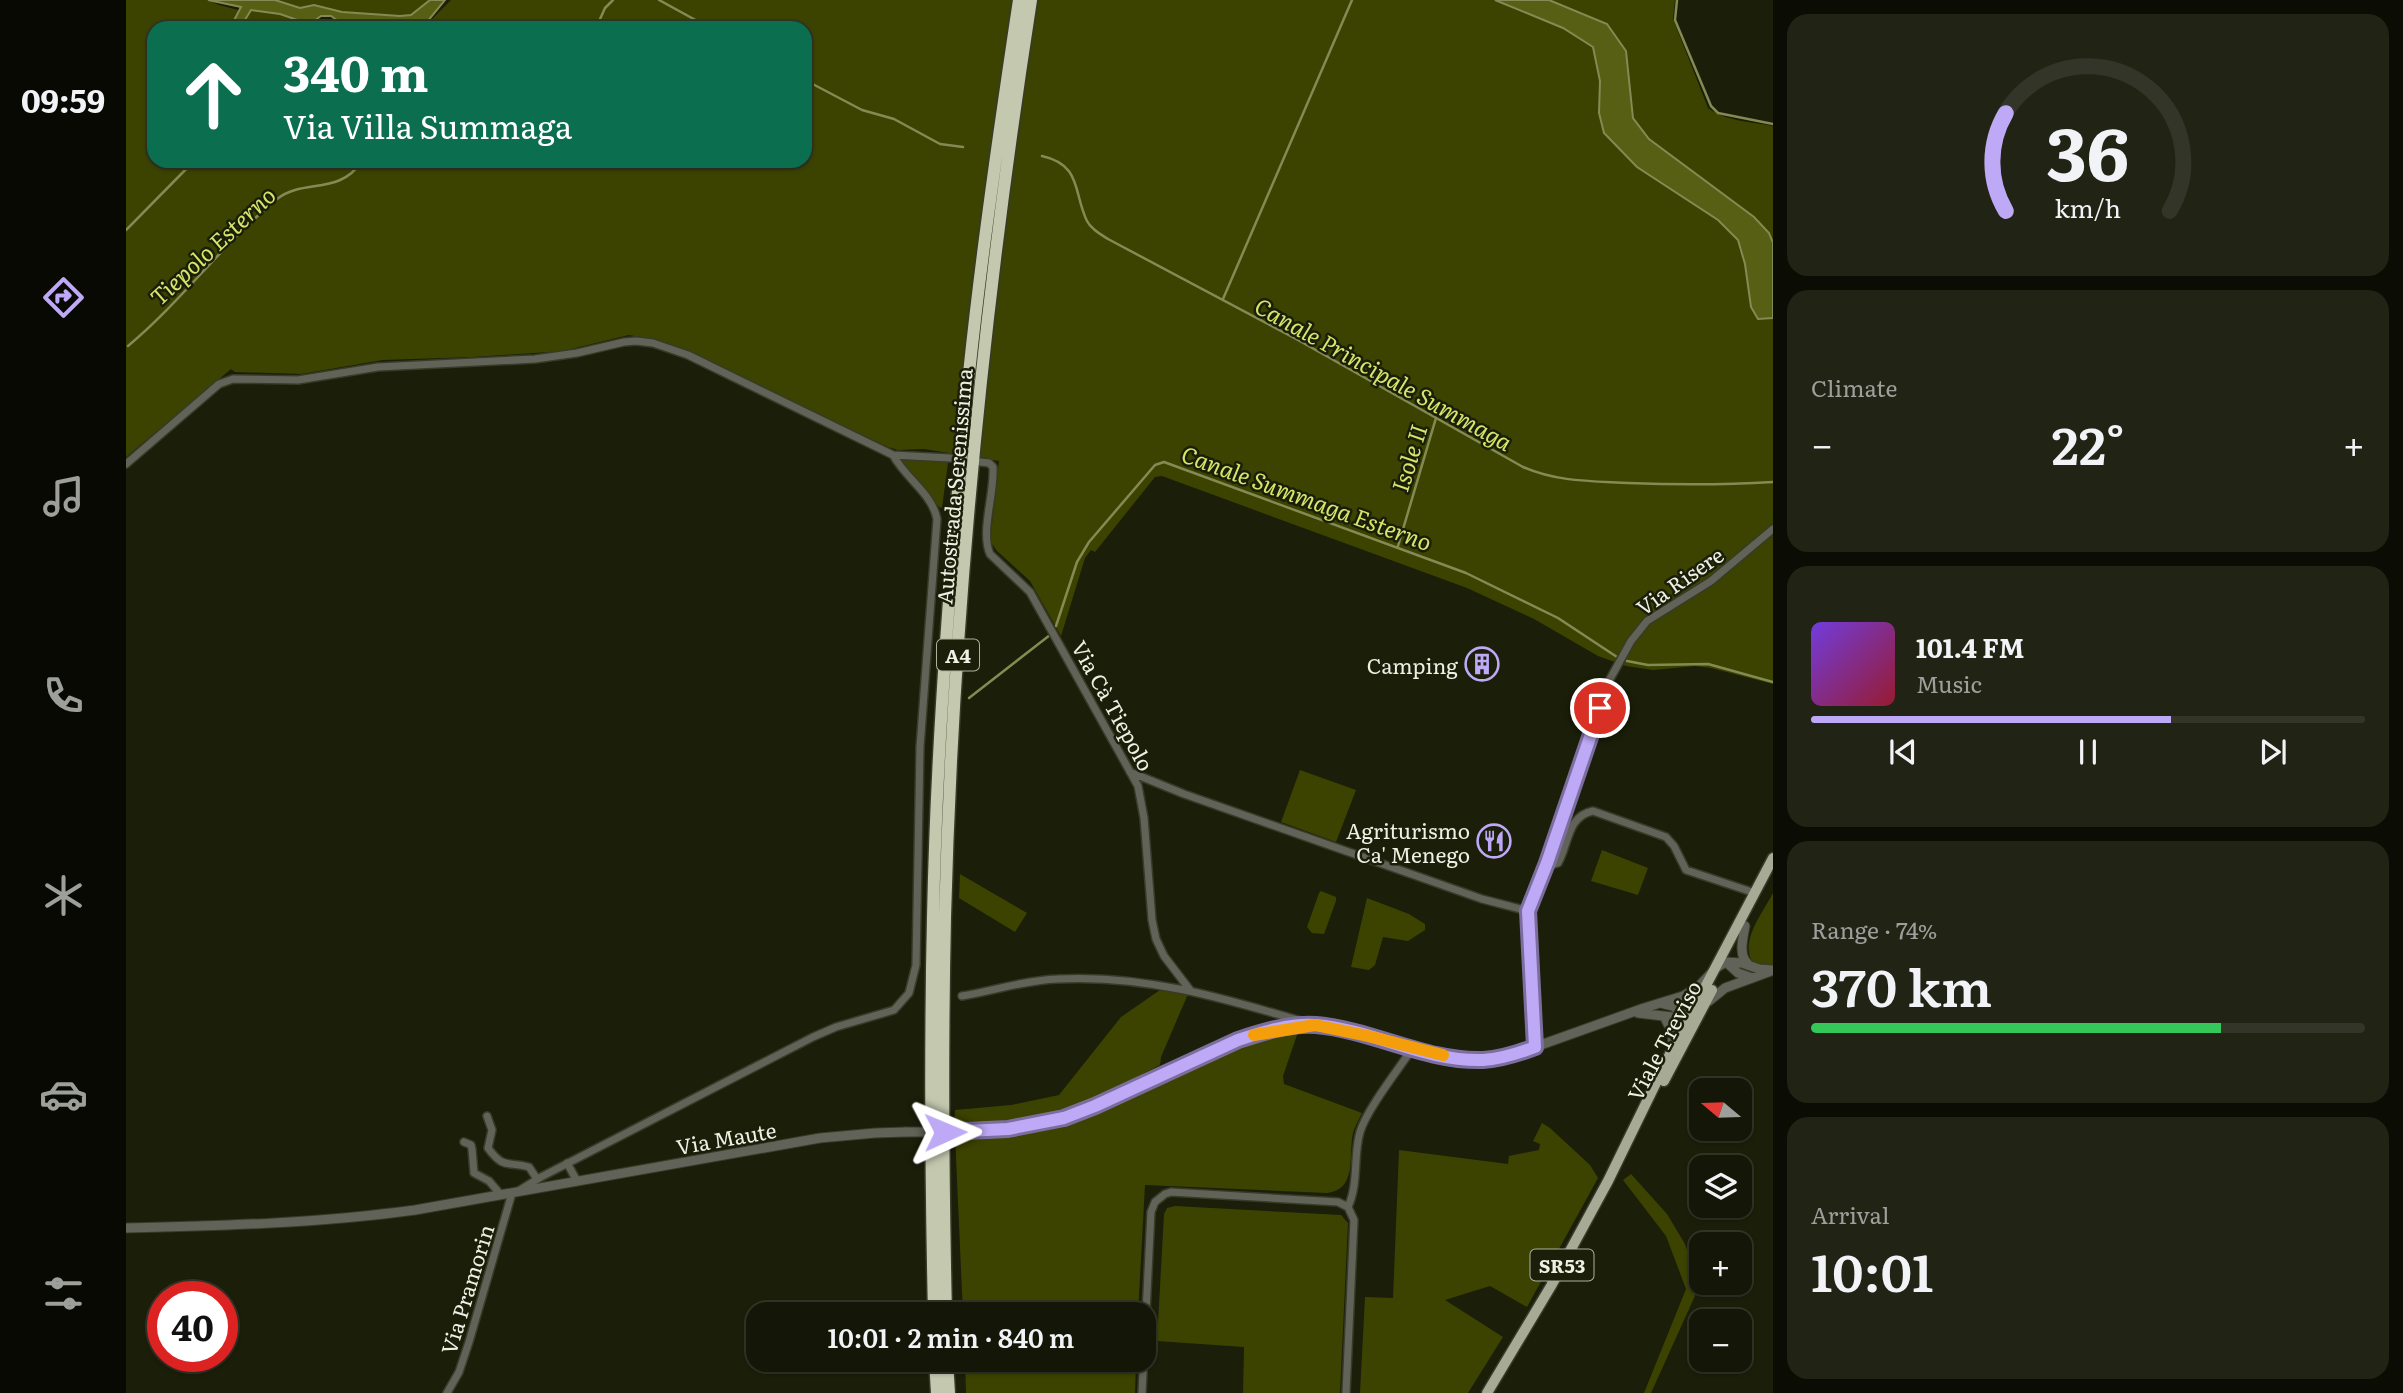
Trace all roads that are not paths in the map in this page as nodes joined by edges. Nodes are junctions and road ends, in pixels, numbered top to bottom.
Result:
1 (1019, 0) edge
2 (1031, 0) edge
3 (893, 455) junction
4 (950, 458) dead end
5 (980, 462) dead end
6 (126, 464) edge
7 (1773, 529) edge
8 (1130, 772) junction
9 (1773, 858) edge
10 (1546, 866) junction
11 (1773, 872) edge
12 (1755, 893) junction
13 (1528, 911) junction
14 (1745, 926) junction
15 (1721, 965) junction
16 (1749, 965) junction
17 (1773, 970) edge
18 (1752, 978) junction
19 (1190, 990) junction
20 (961, 996) dead end
21 (1662, 1003) junction
22 (1704, 1006) junction
23 (1636, 1012) junction
24 (1277, 1014) junction
25 (1664, 1016) junction
26 (1689, 1019) junction
27 (1315, 1025) junction
28 (1274, 1030) junction
29 (1535, 1047) junction
30 (1412, 1049) junction
31 (1671, 1052) junction
32 (1668, 1073) junction
33 (487, 1116) dead end
34 (1632, 1134) junction
35 (464, 1142) dead end
36 (567, 1163) junction
37 (537, 1179) junction
38 (577, 1181) junction
39 (514, 1193) junction
40 (501, 1195) junction
41 (1348, 1206) junction
42 (126, 1228) edge
43 (934, 1302) edge
44 (946, 1302) edge
45 (936, 1372) edge
46 (948, 1372) edge
47 (447, 1393) edge
48 (937, 1393) edge
49 (949, 1393) edge
50 (1142, 1393) edge
51 (1346, 1393) edge
52 (1486, 1393) edge

1 - 43 highway, Autostrada Serenissima / A4
2 - 44 highway, Autostrada Serenissima / A4
3 - 4 street
3 - 6 street
3 - 36 street
5 - 8 street, Via Cà Tiepolo
7 - 10 street, Via Risere
8 - 13 street
8 - 19 street, Via Cà Tiepolo
9 - 12 main road, SR53
10 - 12 street, Via Risere
10 - 13 street, Via Risere
11 - 14 main road
12 - 15 main road, SR53
13 - 29 street
14 - 15 main road
14 - 16 street
15 - 16 street
15 - 18 street
15 - 21 street, Via Maute
15 - 22 main road, Viale Treviso
15 - 26 main road, Viale Treviso / SR53
16 - 17 street
17 - 18 street
18 - 22 street
19 - 20 street
19 - 24 street
21 - 23 street, Via Maute
21 - 26 street
22 - 26 street
22 - 32 main road, Viale Treviso
23 - 25 street
23 - 29 street, Via Maute
24 - 27 street
24 - 28 street
25 - 26 street
25 - 31 street
26 - 31 main road, Viale Treviso / SR53
26 - 32 street
27 - 28 street, Via Maute
27 - 30 street, Via Maute
28 - 38 street, Via Maute, bridge
29 - 30 street, Via Maute
30 - 41 street
31 - 34 main road, Viale Treviso / SR53
32 - 34 main road, Viale Treviso
33 - 37 street
34 - 52 main road, Viale Treviso / SR53
35 - 40 street
36 - 37 street
36 - 38 street
37 - 39 street
38 - 39 street, Via Maute
39 - 40 street, Via Maute
39 - 47 street, Via Pramorin
40 - 42 street, Via Maute
41 - 50 street
41 - 51 street
45 - 48 highway
46 - 49 highway

